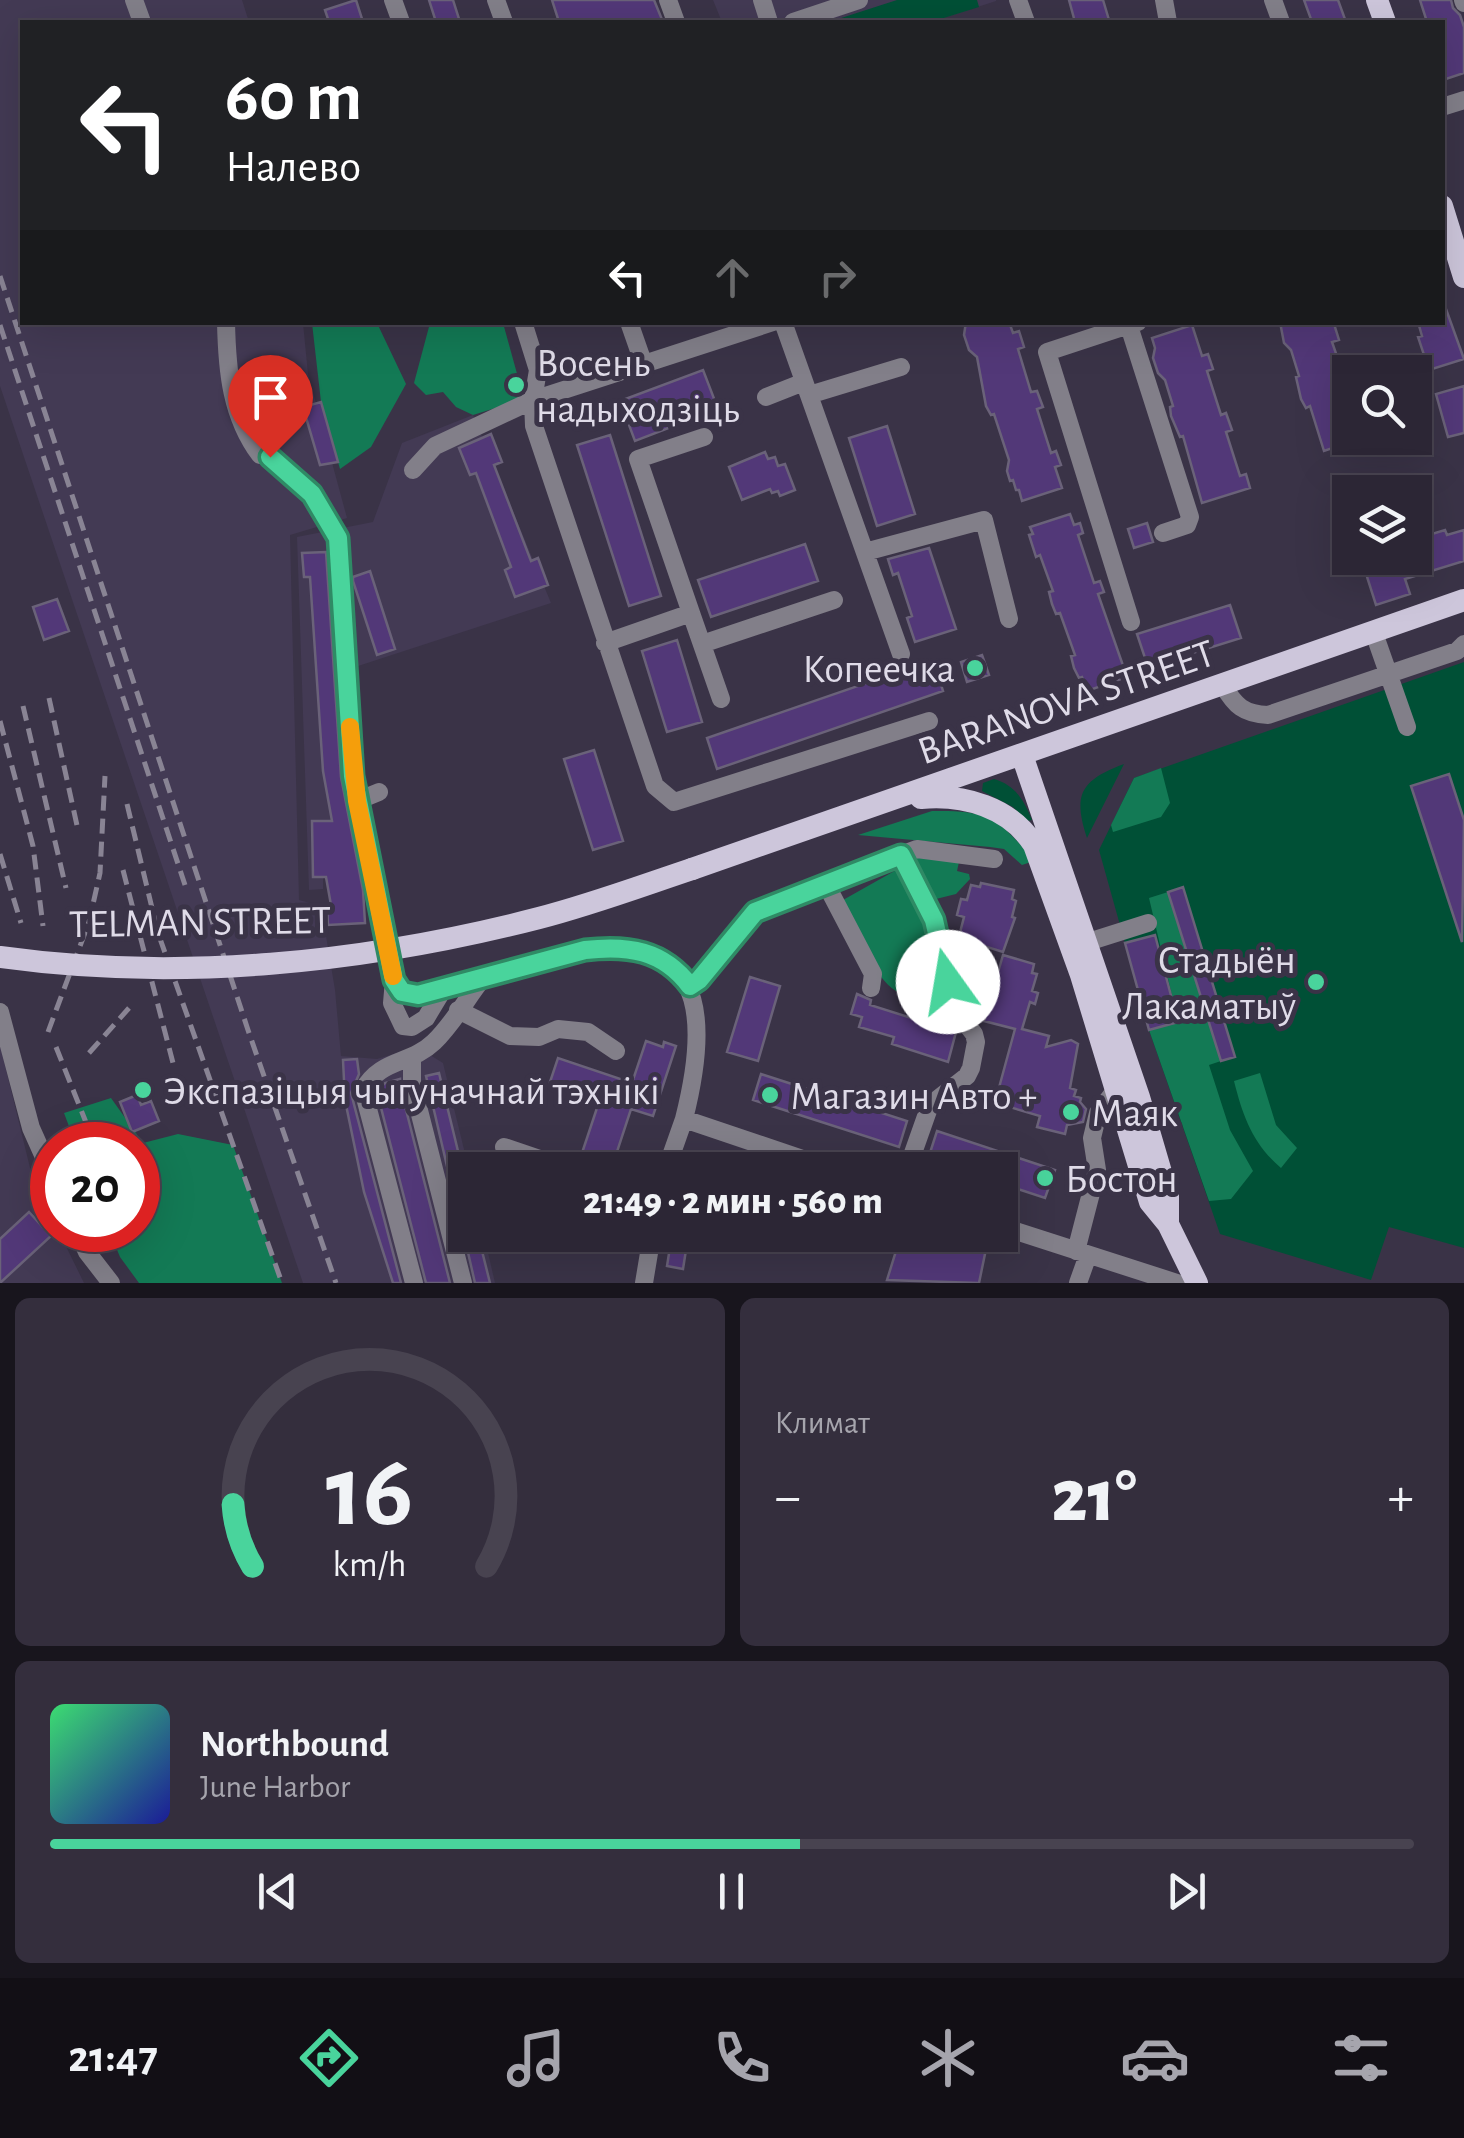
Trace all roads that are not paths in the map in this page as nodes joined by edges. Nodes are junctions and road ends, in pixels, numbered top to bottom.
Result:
1 (859, 0) edge
2 (799, 20) edge
3 (1445, 216) edge
4 (1464, 277) edge
5 (226, 325) edge
6 (524, 325) edge
7 (630, 325) edge
8 (764, 325) edge
9 (784, 325) edge
10 (1130, 325) edge
11 (1133, 325) edge
12 (644, 364) junction
13 (900, 367) dead end
14 (807, 389) junction
15 (766, 397) dead end
16 (533, 400) junction
17 (704, 437) dead end
18 (413, 470) dead end
19 (1163, 533) dead end
20 (865, 552) junction
21 (834, 600) dead end
22 (1464, 600) edge
23 (691, 613) junction
24 (1009, 619) dead end
25 (1131, 622) dead end
26 (1374, 632) junction
27 (605, 642) junction
28 (702, 644) junction
29 (1464, 644) edge
30 (901, 654) dead end
31 (1389, 674) junction
32 (1223, 685) junction
33 (721, 699) dead end
34 (928, 721) dead end
35 (1407, 728) dead end
36 (1022, 755) junction
37 (379, 792) dead end
38 (897, 800) junction
39 (357, 801) junction
40 (901, 855) junction
41 (994, 859) dead end
42 (692, 870) joint
43 (827, 886) junction
44 (1148, 923) dead end
45 (1088, 942) junction
46 (0, 957) edge
47 (484, 978) junction
48 (394, 980) junction
49 (690, 986) junction
50 (444, 988) junction
51 (871, 988) dead end
52 (908, 999) dead end
53 (952, 1005) junction
54 (458, 1010) junction
55 (0, 1012) edge
56 (616, 1051) dead end
57 (412, 1057) junction
58 (1117, 1088) junction
59 (684, 1119) junction
60 (30, 1124) edge
61 (504, 1147) dead end
62 (519, 1152) edge
63 (672, 1152) edge
64 (782, 1152) edge
65 (913, 1152) edge
66 (1168, 1224) junction
67 (1018, 1232) edge
68 (87, 1252) edge
69 (649, 1252) edge
70 (1082, 1253) junction
71 (1189, 1282) edge
72 (111, 1283) edge
73 (414, 1283) edge
74 (464, 1283) edge
75 (644, 1283) edge
76 (1078, 1283) edge

1 - 2 street
3 - 4 main road
5 - 39 street
6 - 16 street
7 - 12 street
8 - 12 street
9 - 14 street
10 - 25 street
11 - 19 street
12 - 16 street
13 - 14 street
14 - 15 street
14 - 20 street
16 - 18 street
16 - 27 street
17 - 23 street
20 - 24 street
20 - 30 street
21 - 28 street
22 - 26 main road, BARANOVA STREET
23 - 27 street
23 - 28 street
26 - 31 street
26 - 32 main road, BARANOVA STREET
27 - 34 street
28 - 33 street
29 - 31 street
31 - 32 street
31 - 35 street
32 - 36 main road, BARANOVA STREET
36 - 38 main road, BARANOVA STREET
36 - 45 main road
37 - 39 street
38 - 42 main road, BARANOVA STREET
38 - 58 main road
39 - 48 street
40 - 41 street
40 - 43 street
40 - 53 street
42 - 46 main road, TELMAN STREET, bridge
43 - 49 street
43 - 51 street
44 - 45 street
45 - 66 main road
47 - 49 street
47 - 50 street
47 - 54 street
48 - 50 street
48 - 50 street
49 - 59 street
52 - 53 street
53 - 65 street
54 - 56 street
54 - 57 street
55 - 60 street
57 - 73 street
57 - 74 street
58 - 66 main road
58 - 70 street
59 - 63 street
59 - 64 street
61 - 62 street
66 - 71 main road
67 - 70 street
68 - 72 street
69 - 75 street
70 - 71 street
70 - 76 street

